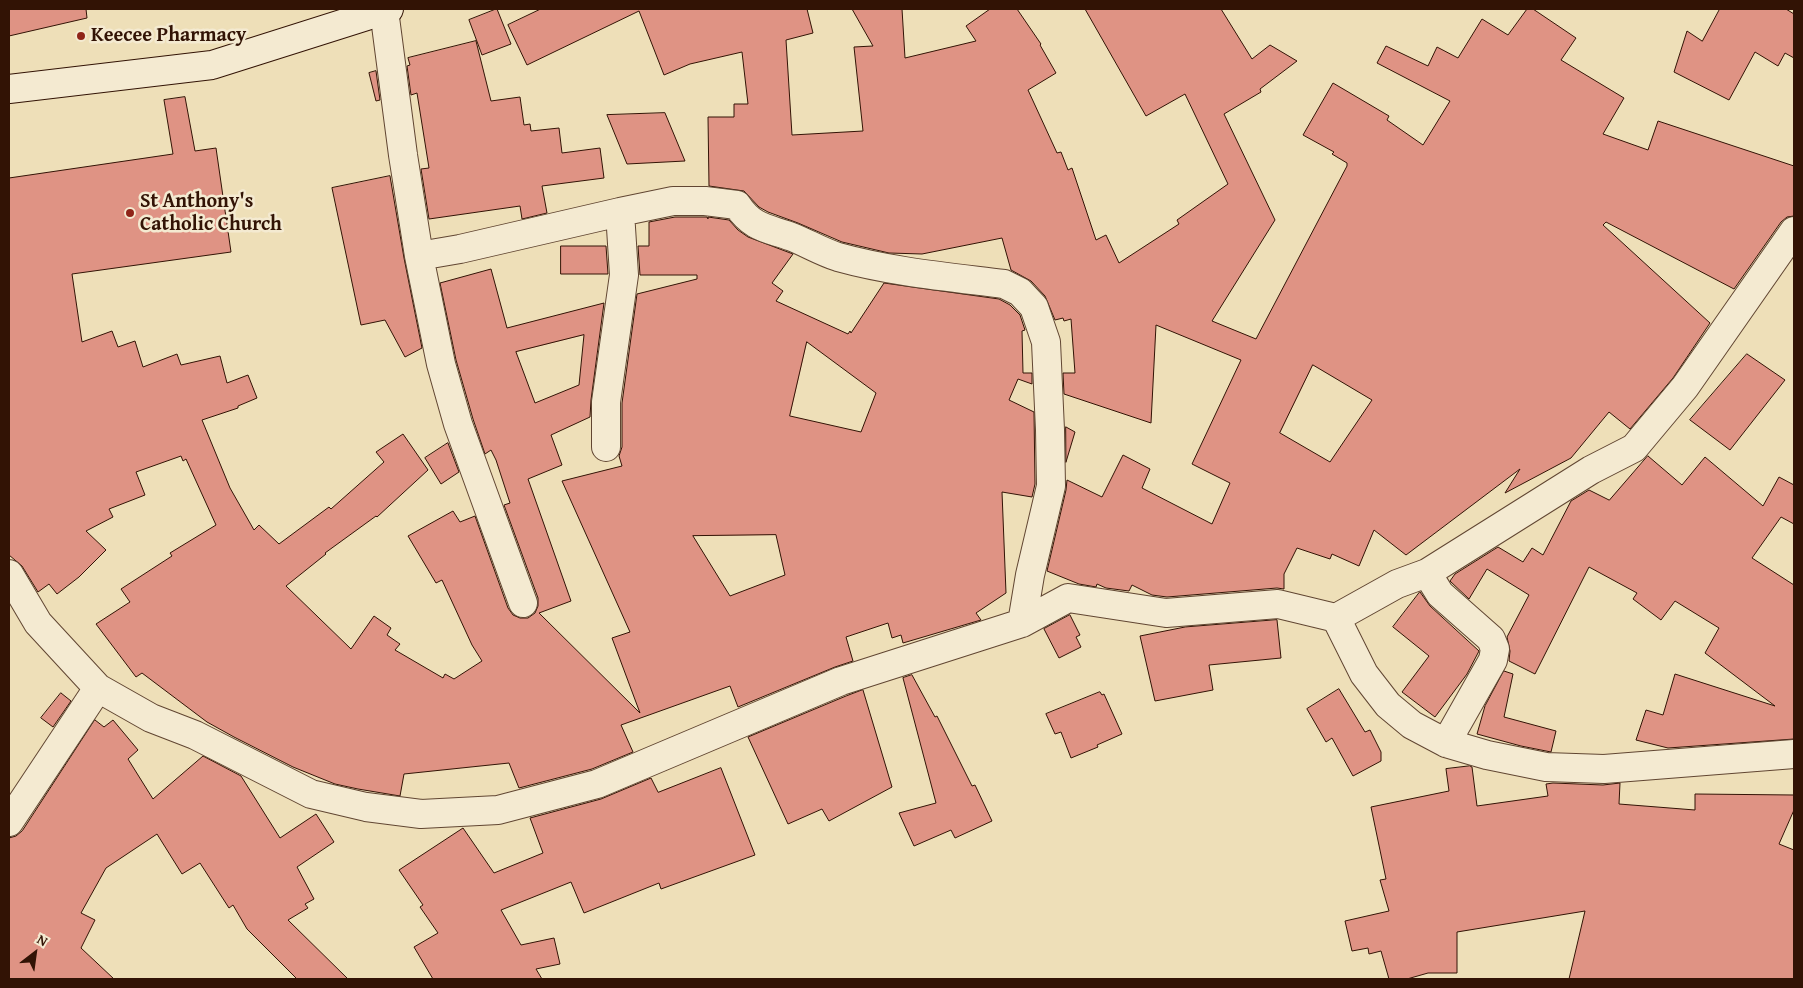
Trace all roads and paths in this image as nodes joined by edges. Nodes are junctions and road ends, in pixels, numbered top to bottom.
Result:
1 (386, 9) edge
2 (9, 89) edge
3 (620, 212) junction
4 (1794, 231) edge
5 (419, 256) junction
6 (606, 447) dead end
7 (1428, 573) junction
8 (9, 574) edge
9 (524, 603) dead end
10 (1336, 618) junction
11 (1022, 624) junction
12 (98, 688) junction
13 (1446, 743) junction
14 (1794, 754) edge
15 (9, 822) edge

1 - 2 street
1 - 5 street
3 - 5 street
3 - 6 street
3 - 11 street
4 - 7 street
5 - 9 street
7 - 10 street
7 - 13 street
8 - 12 street
10 - 11 street
10 - 13 street
11 - 12 street
12 - 15 street
13 - 14 street

